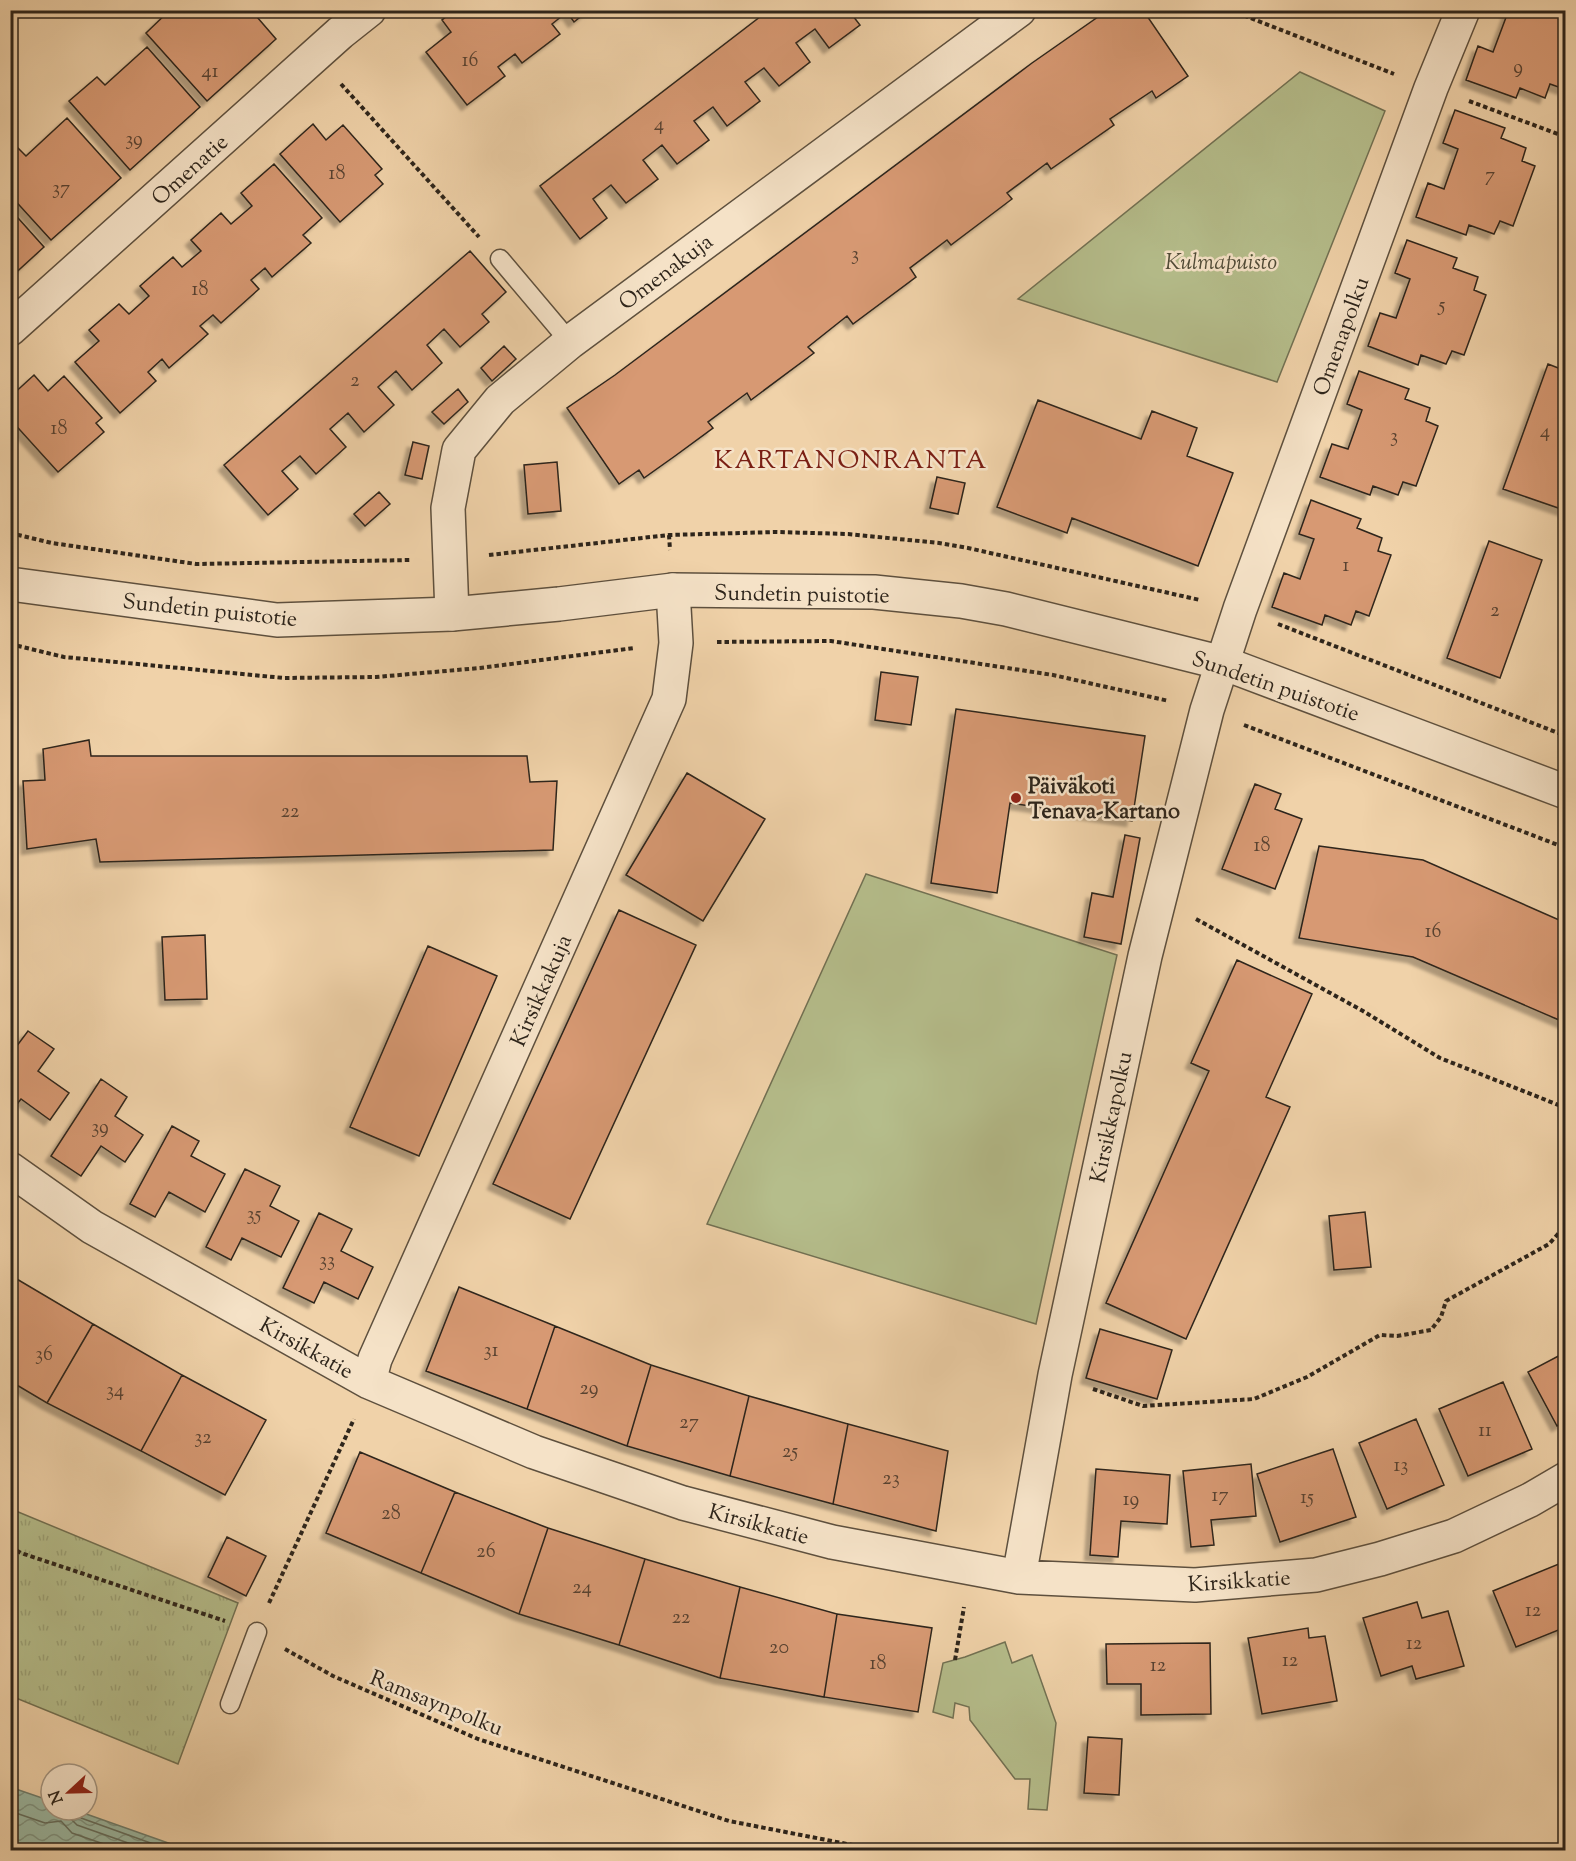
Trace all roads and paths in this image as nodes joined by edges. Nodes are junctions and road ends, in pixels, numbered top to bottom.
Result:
1 (369, 10) edge
2 (1230, 10) edge
3 (1463, 10) edge
4 (1000, 16) edge
5 (315, 56) junction
6 (1431, 88) junction
7 (1566, 137) edge
8 (500, 259) joint
9 (10, 329) edge
10 (570, 342) junction
11 (10, 584) edge
12 (673, 590) junction
13 (452, 614) junction
14 (676, 643) junction
15 (10, 644) edge
16 (1222, 663) junction
17 (1207, 710) junction
18 (1566, 792) edge
19 (1566, 849) edge
20 (1159, 899) junction
21 (1566, 1108) edge
22 (10, 1169) edge
23 (1566, 1225) edge
24 (1055, 1375) junction
25 (369, 1382) junction
26 (1566, 1479) edge
27 (10, 1547) edge
28 (970, 1568) junction
29 (1019, 1577) junction
30 (257, 1632) junction
31 (955, 1660) dead end
32 (230, 1704) dead end
33 (878, 1851) edge

1 - 5 street, Omenatie
2 - 6 path
3 - 6 street, Omenapolku
4 - 10 street, Omenakuja
5 - 8 path
5 - 9 street, Omenatie
6 - 7 path
6 - 16 street, Omenapolku
8 - 10 lane
10 - 13 street, Omenakuja
11 - 13 street, Sundetin puistotie
12 - 13 street, Sundetin puistotie
12 - 14 street, Kirsikkakuja
12 - 16 street, Sundetin puistotie
14 - 15 path
14 - 17 path
14 - 25 street, Kirsikkakuja
16 - 17 street, Kirsikkapolku
16 - 18 street, Sundetin puistotie
17 - 19 path
17 - 20 street, Kirsikkapolku
20 - 21 path
20 - 24 street, Kirsikkapolku
22 - 25 street, Kirsikkatie
23 - 24 path
24 - 29 street, Kirsikkapolku
25 - 28 street, Kirsikkatie
25 - 30 path
26 - 29 street, Kirsikkatie
27 - 30 path, Ramsaynpolku
28 - 29 street, Kirsikkatie
28 - 31 path
30 - 32 lane
30 - 33 path, Ramsaynpolku

